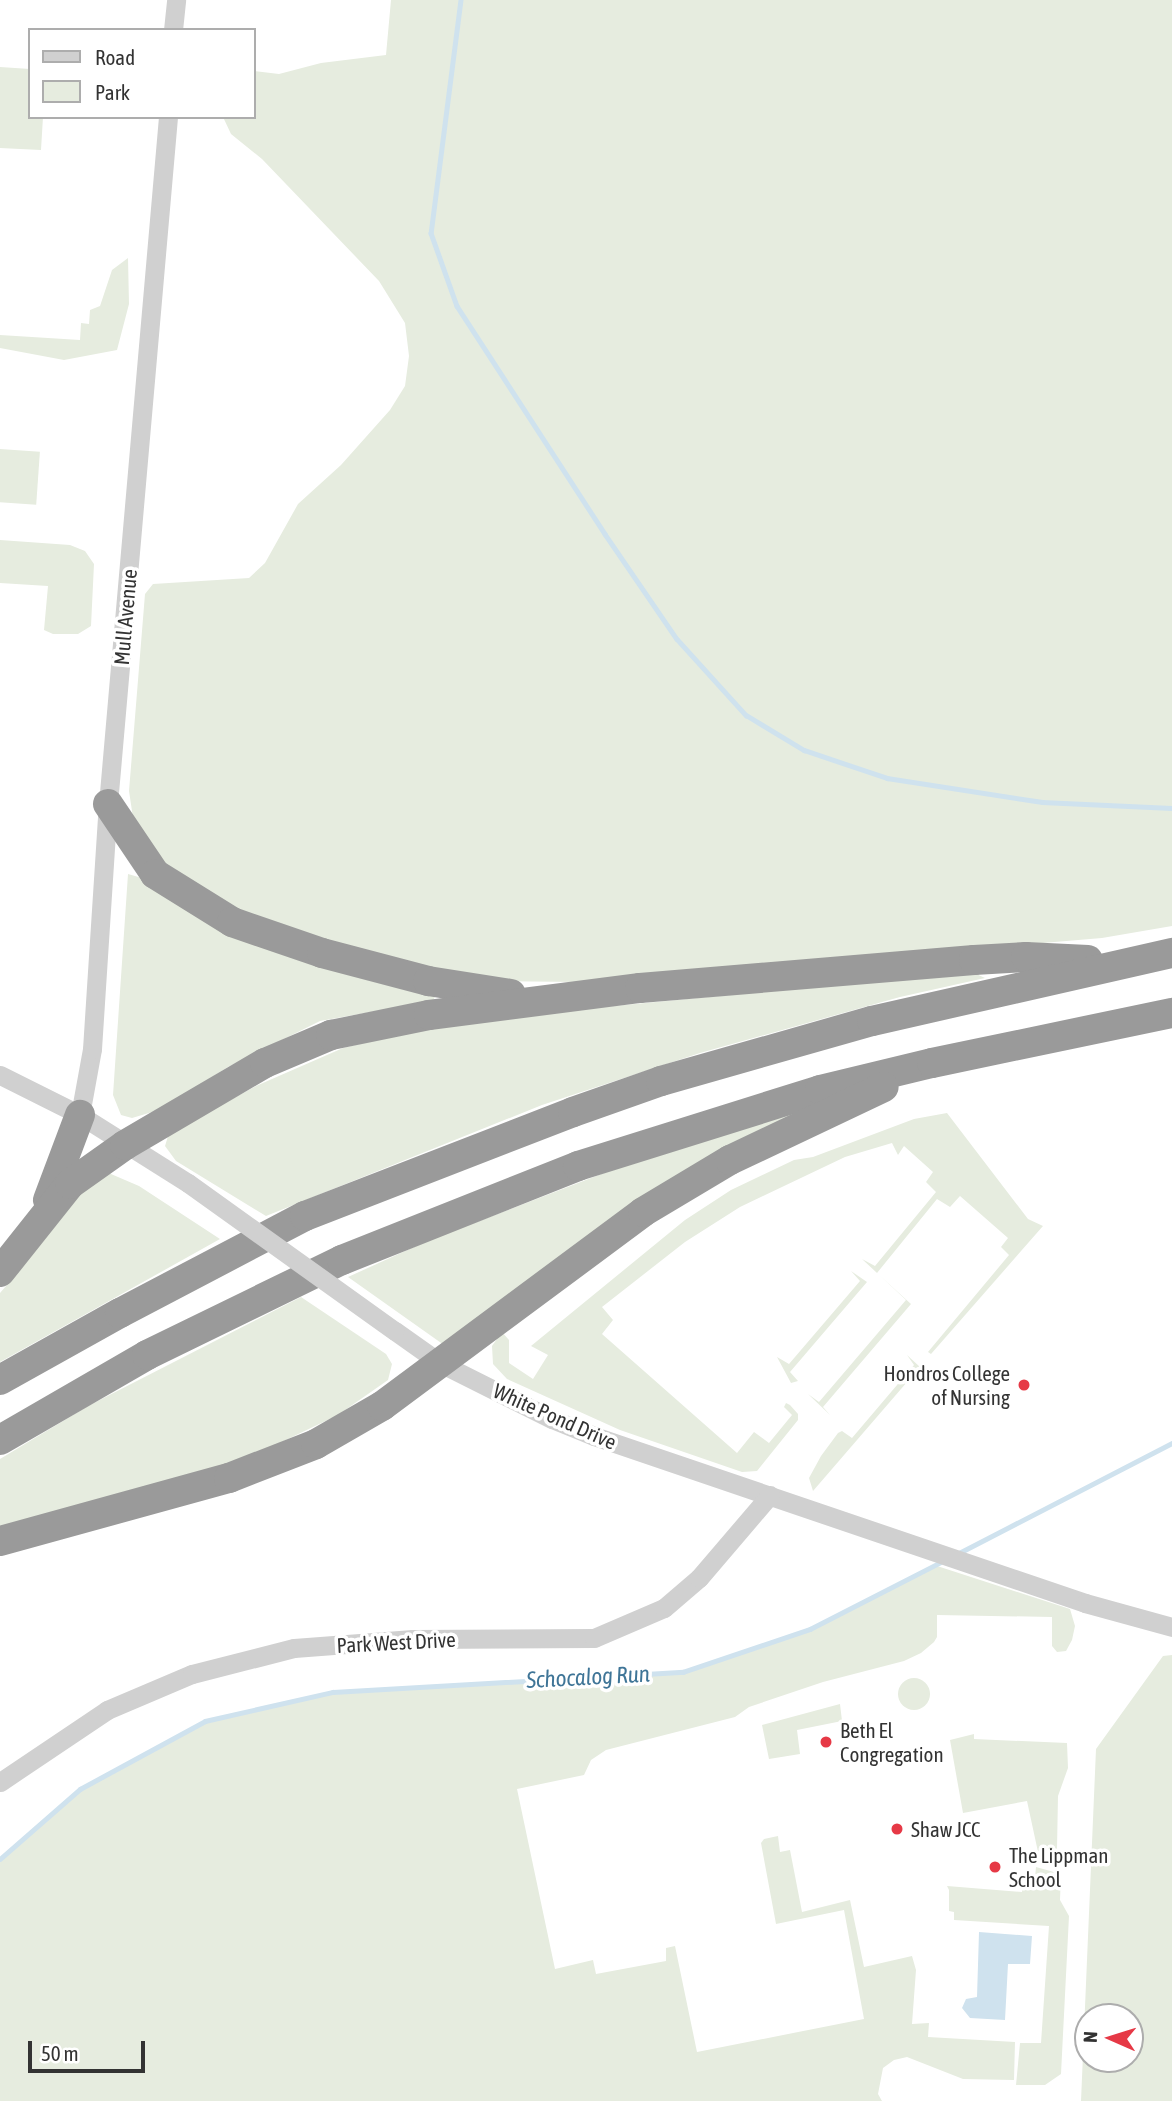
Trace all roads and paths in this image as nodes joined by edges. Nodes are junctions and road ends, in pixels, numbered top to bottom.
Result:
1 (176, 0) edge
2 (173, 28) edge
3 (168, 119) edge
4 (108, 804) junction
5 (1172, 953) edge
6 (1127, 961) junction
7 (546, 999) junction
8 (1172, 1013) edge
9 (932, 1063) junction
10 (0, 1075) edge
11 (80, 1115) junction
12 (125, 1145) junction
13 (37, 1225) junction
14 (0, 1272) edge
15 (440, 1363) junction
16 (0, 1380) edge
17 (0, 1440) edge
18 (770, 1495) junction
19 (0, 1541) edge
20 (1172, 1627) edge
21 (0, 1783) edge

1 - 2 street
3 - 4 street, Mull Avenue
4 - 7 highway
4 - 11 street, Mull Avenue
5 - 6 highway
6 - 7 highway
6 - 16 highway
7 - 12 highway
8 - 9 highway
9 - 15 highway
9 - 17 highway
10 - 11 street, White Pond Drive
11 - 12 street, White Pond Drive
11 - 13 highway
12 - 13 highway
12 - 15 street, White Pond Drive, bridge
13 - 14 highway
15 - 18 street, White Pond Drive
15 - 19 highway
18 - 20 street, White Pond Drive
18 - 21 street, Park West Drive

